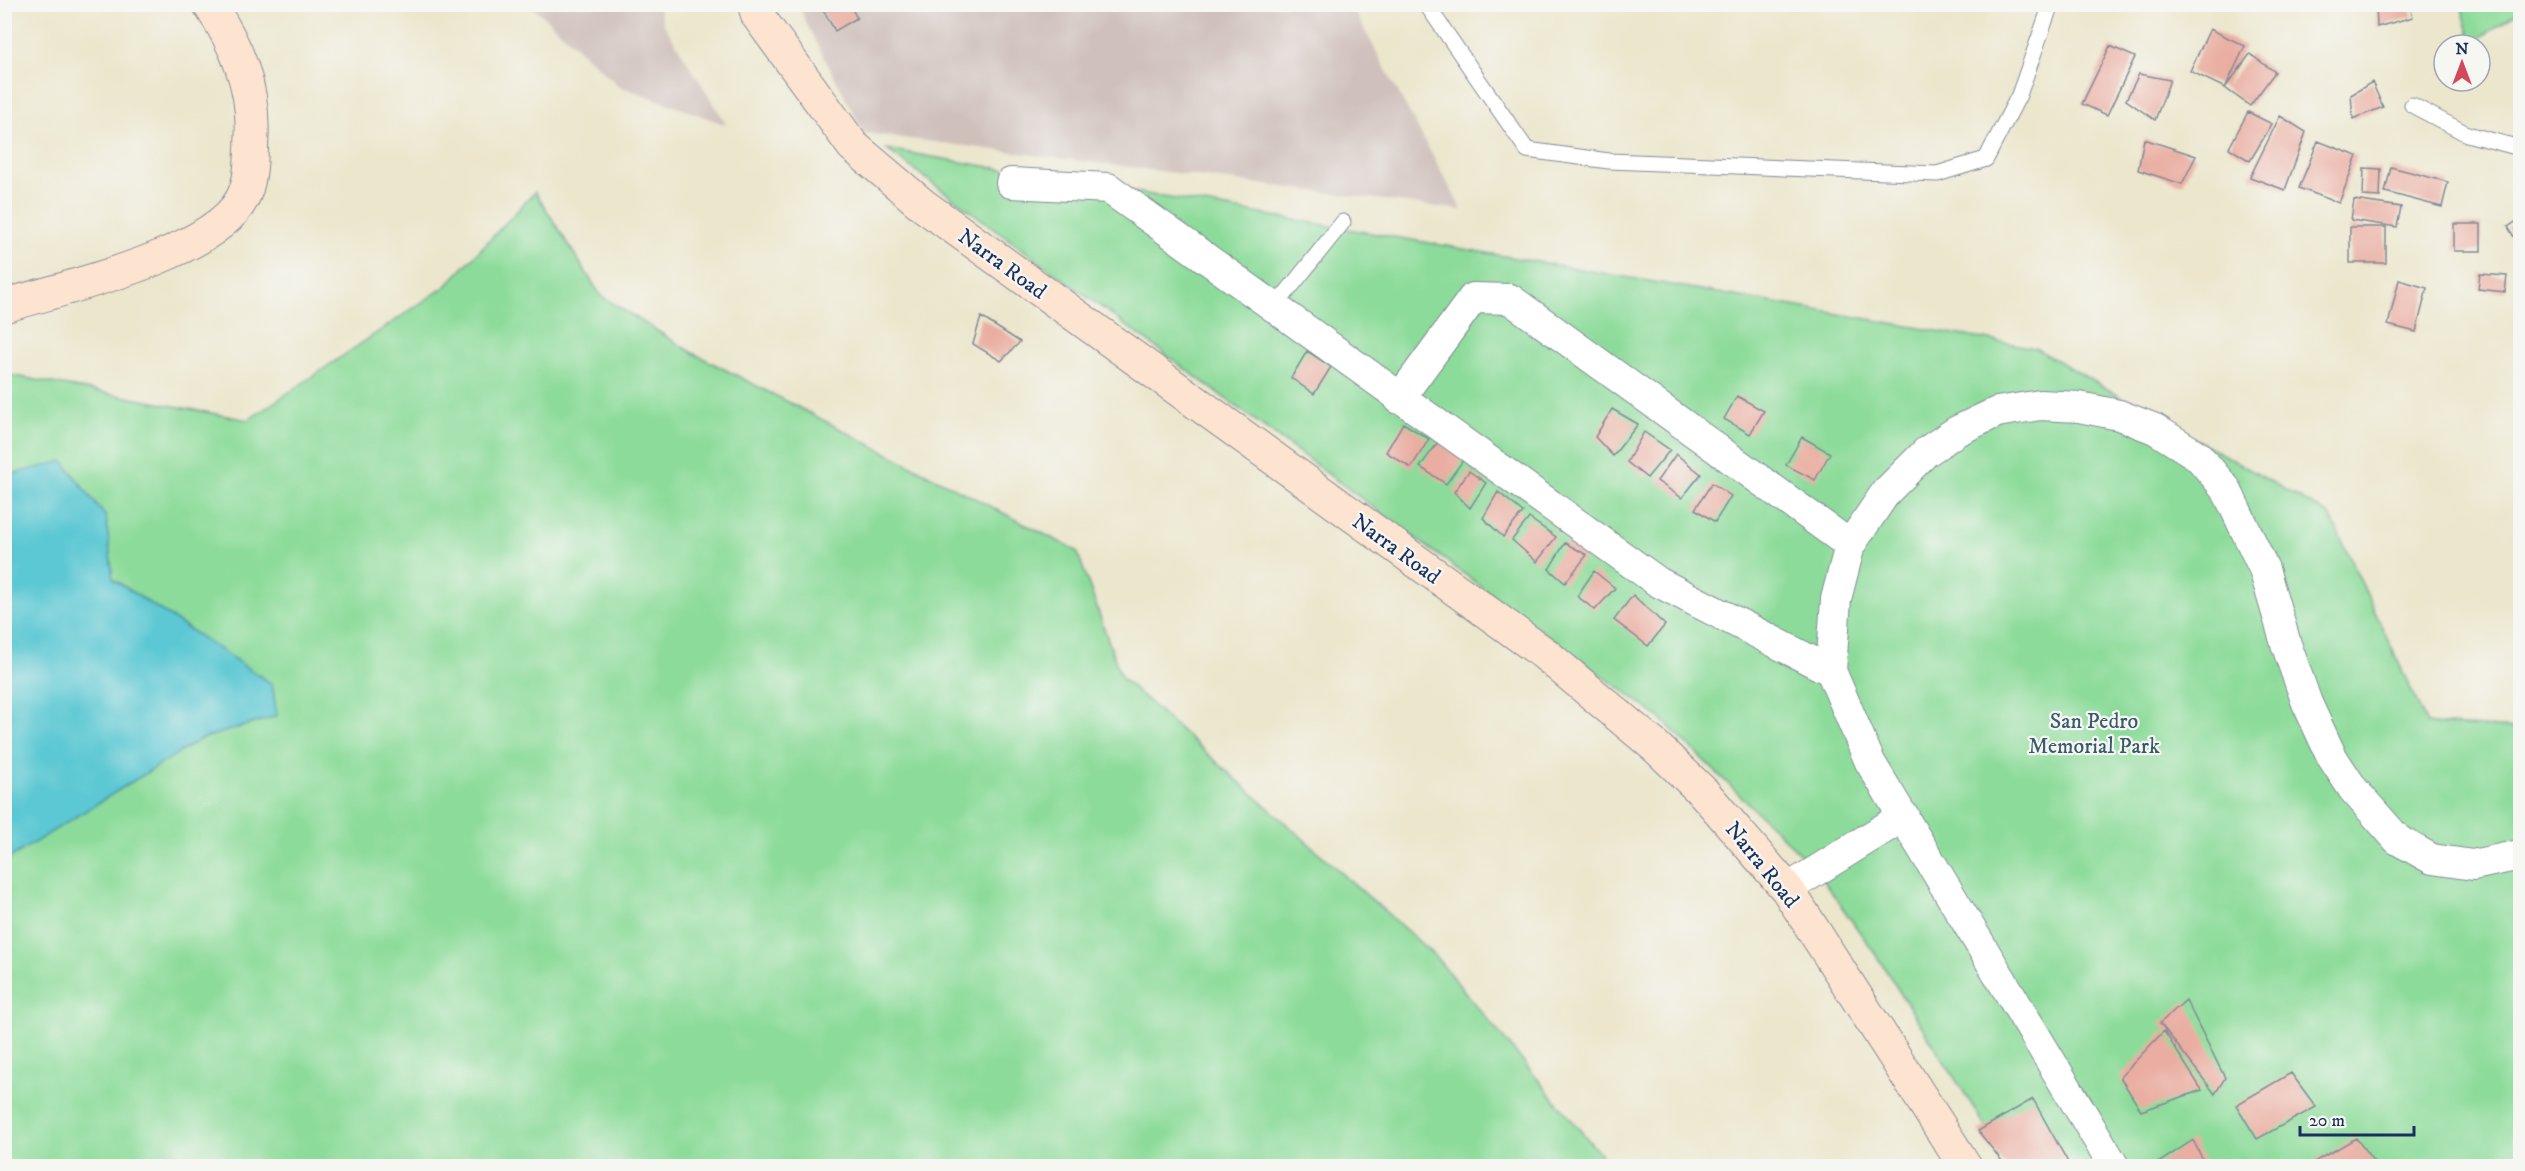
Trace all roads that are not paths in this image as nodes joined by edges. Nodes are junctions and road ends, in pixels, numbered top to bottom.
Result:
1 (209, 4) edge
2 (753, 4) edge
3 (1426, 4) edge
4 (2050, 4) edge
5 (2412, 105) dead end
6 (2520, 148) edge
7 (1011, 183) dead end
8 (1343, 222) dead end
9 (4, 306) edge
10 (1274, 308) junction
11 (1399, 399) junction
12 (1850, 545) junction
13 (1831, 671) junction
14 (1904, 816) junction
15 (2520, 855) edge
16 (1787, 889) junction
17 (1965, 1167) edge
18 (2114, 1167) edge

1 - 9 street
2 - 16 street, Narra Road
3 - 4 lane
5 - 6 lane
7 - 10 street
8 - 10 lane
10 - 11 street
11 - 12 street
11 - 13 street
12 - 13 street
12 - 15 street
13 - 14 street
14 - 16 street
14 - 18 street
16 - 17 street, Narra Road

